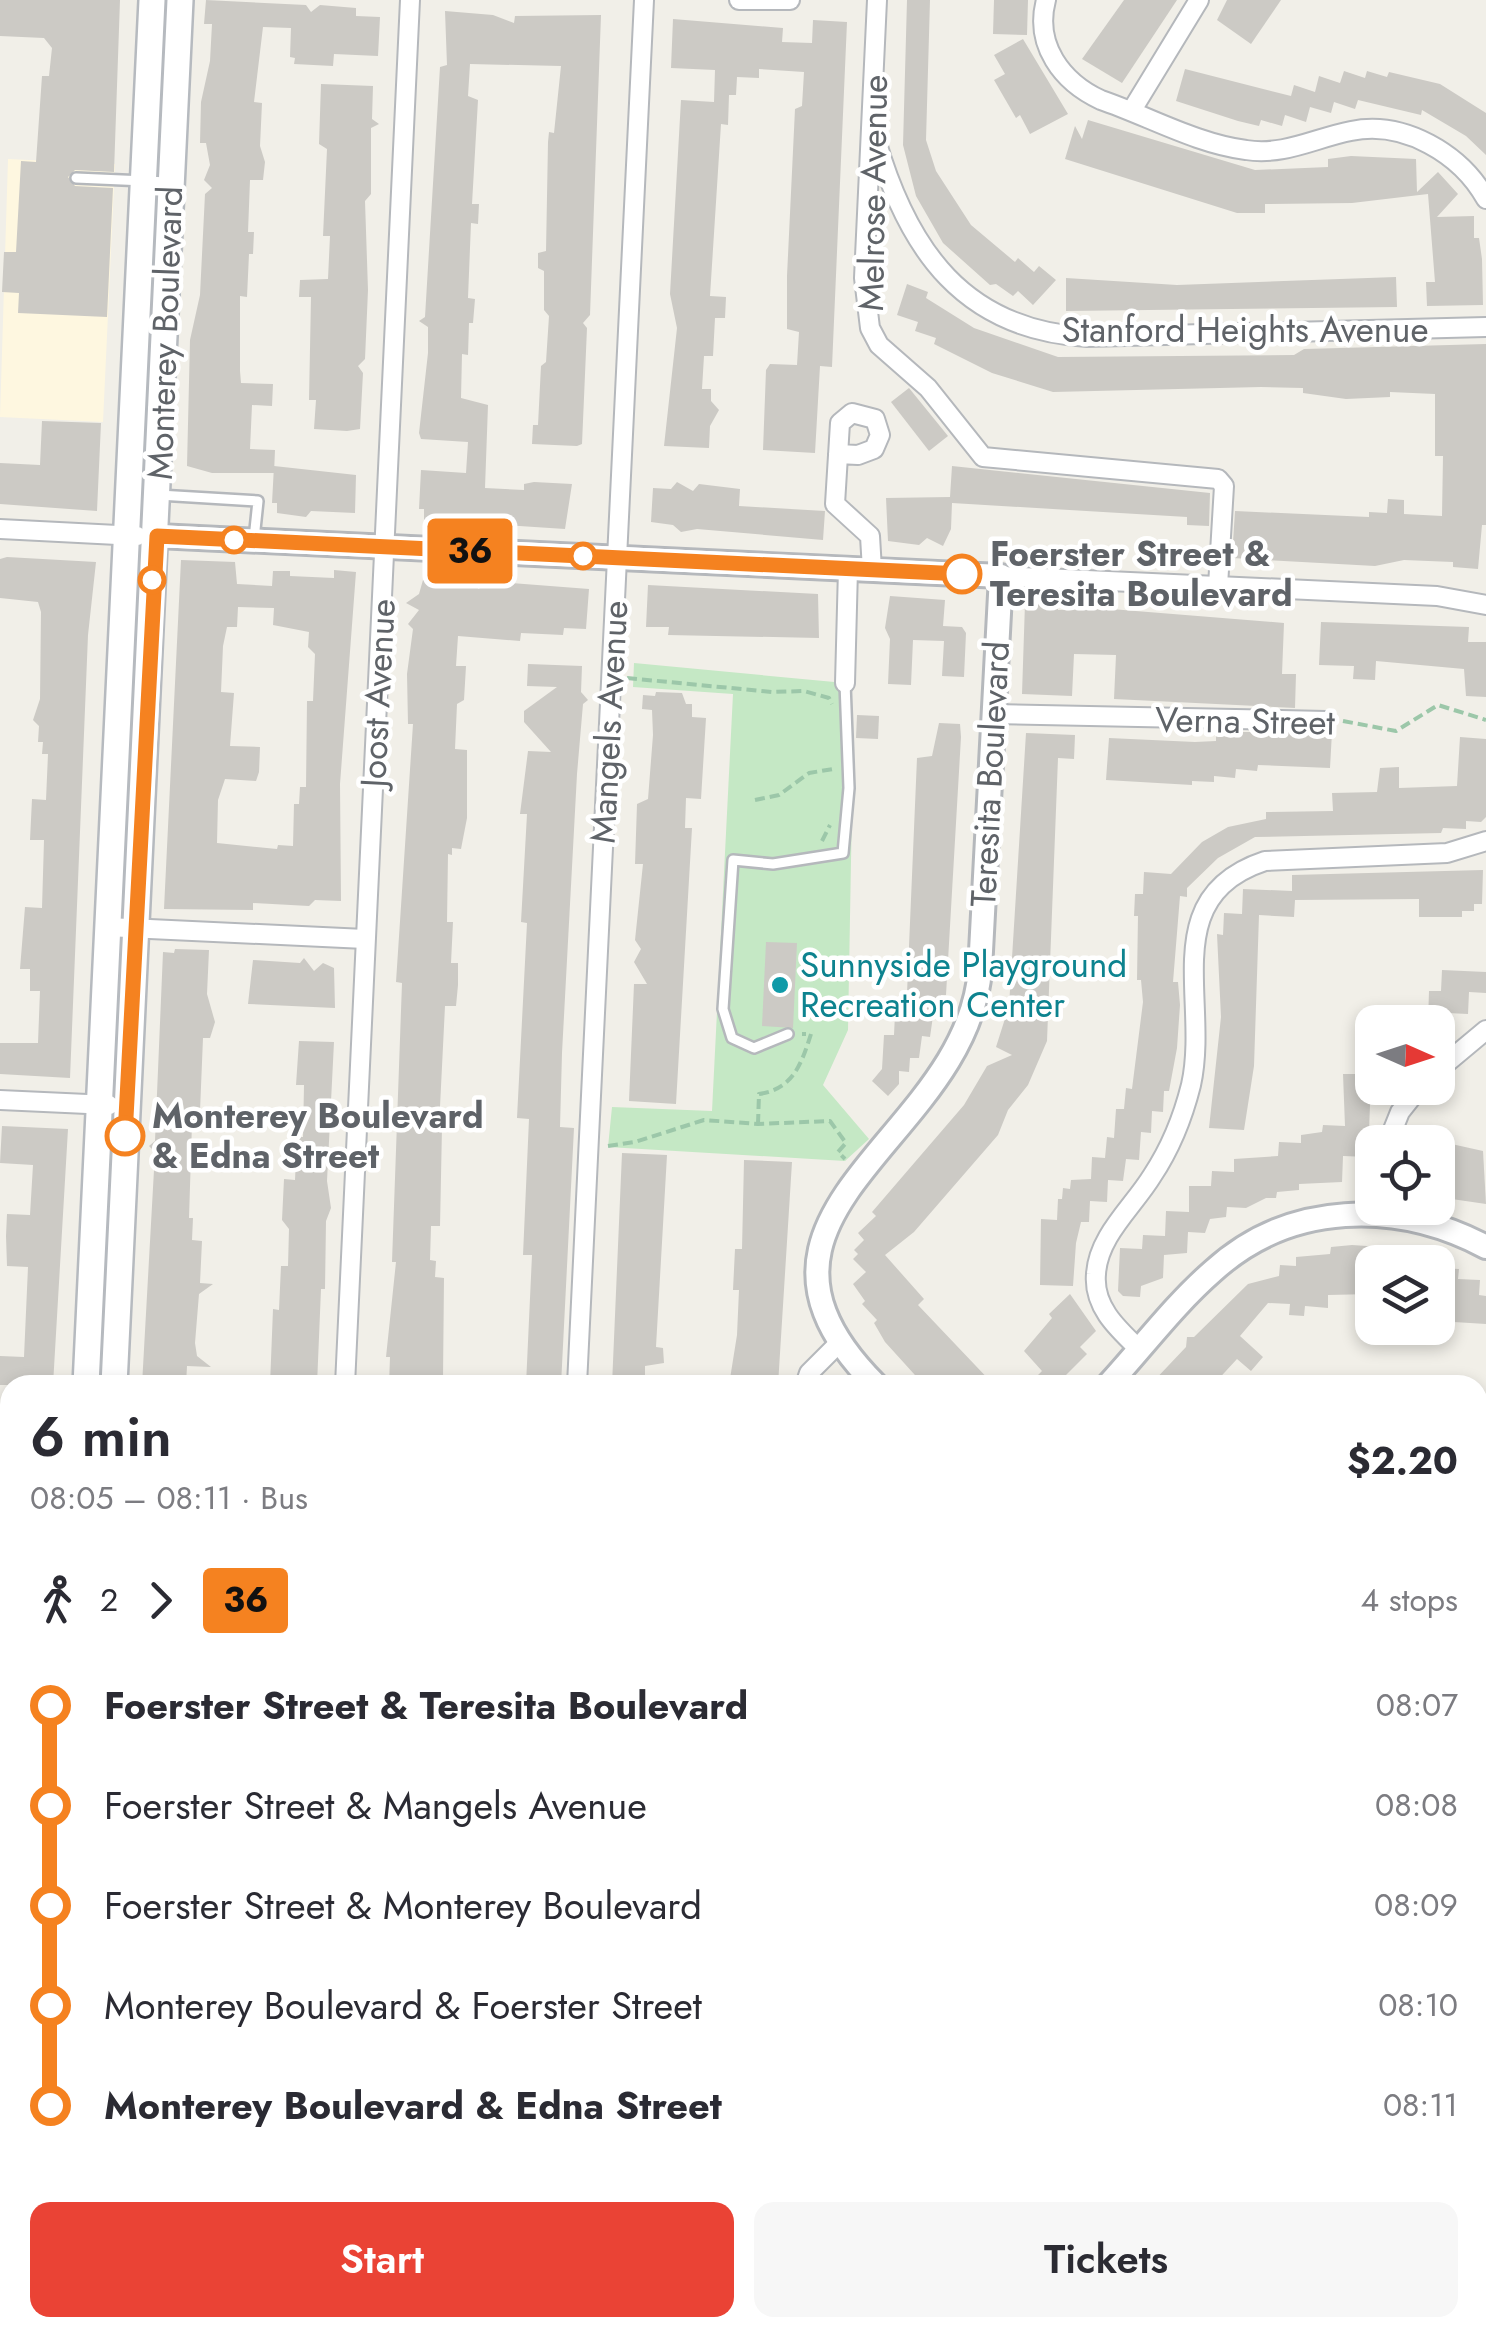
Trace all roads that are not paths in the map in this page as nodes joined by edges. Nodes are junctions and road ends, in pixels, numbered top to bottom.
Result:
1 (152, 0) edge
2 (180, 0) edge
3 (410, 0) edge
4 (644, 0) edge
5 (739, 0) edge
6 (790, 0) edge
7 (877, 0) edge
8 (1046, 0) edge
9 (1199, 0) edge
10 (1132, 110) junction
11 (873, 130) junction
12 (76, 178) dead end
13 (143, 181) junction
14 (171, 182) junction
15 (1486, 200) edge
16 (1486, 328) edge
17 (838, 454) dead end
18 (159, 494) junction
19 (0, 529) edge
20 (126, 535) junction
21 (157, 536) junction
22 (254, 541) junction
23 (385, 547) junction
24 (618, 558) junction
25 (848, 568) junction
26 (872, 570) junction
27 (1001, 576) junction
28 (1218, 586) junction
29 (1486, 606) edge
30 (845, 683) joint
31 (992, 714) junction
32 (1326, 721) road end
33 (1486, 841) edge
34 (108, 927) junction
35 (135, 929) junction
36 (365, 938) junction
37 (1486, 1030) edge
38 (788, 1034) dead end
39 (1455, 1056) edge
40 (0, 1100) edge
41 (99, 1104) junction
42 (127, 1106) junction
43 (1355, 1214) edge
44 (1434, 1225) edge
45 (1486, 1247) edge
46 (838, 1344) junction
47 (1140, 1350) junction
48 (86, 1375) edge
49 (114, 1375) edge
50 (344, 1375) edge
51 (578, 1375) edge
52 (809, 1375) edge
53 (867, 1375) edge
54 (1117, 1375) edge

1 - 13 main road, Monterey Boulevard
2 - 14 main road, Monterey Boulevard
3 - 23 street, Joost Avenue
4 - 24 street, Mangels Avenue
5 - 6 street
7 - 11 street, Melrose Avenue
8 - 10 street
9 - 10 street
10 - 15 street
11 - 16 street, Stanford Heights Avenue
11 - 28 street, Melrose Avenue
12 - 13 lane
13 - 14 lane
13 - 20 main road, Monterey Boulevard
14 - 18 main road, Monterey Boulevard
17 - 26 street
18 - 21 main road, Monterey Boulevard
18 - 22 lane
19 - 20 street
20 - 21 street
20 - 34 main road, Monterey Boulevard
21 - 22 street
21 - 35 main road, Monterey Boulevard
22 - 23 street
23 - 24 street
23 - 36 street, Joost Avenue
24 - 25 street
24 - 51 street, Mangels Avenue
25 - 26 street
25 - 30 street
26 - 27 street
27 - 28 street
27 - 31 street, Teresita Boulevard
28 - 29 street
30 - 38 lane
31 - 32 street, Verna Street
31 - 46 street, Teresita Boulevard
33 - 47 street
34 - 35 street
34 - 41 main road, Monterey Boulevard
35 - 36 street
35 - 42 main road, Monterey Boulevard
36 - 50 street, Joost Avenue
37 - 39 street
40 - 41 street
41 - 42 street
41 - 48 main road, Monterey Boulevard
42 - 49 main road, Monterey Boulevard
43 - 47 street
44 - 45 street
46 - 52 street
46 - 53 street, Teresita Boulevard
47 - 54 street

